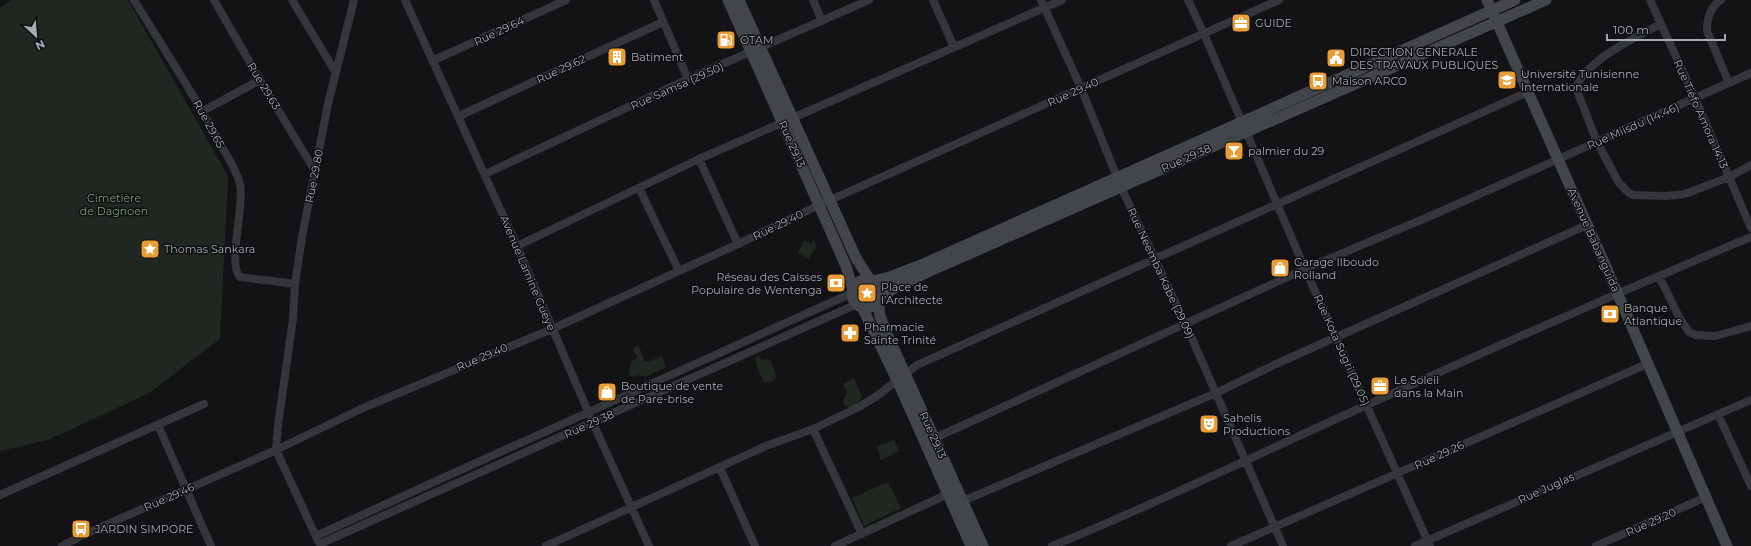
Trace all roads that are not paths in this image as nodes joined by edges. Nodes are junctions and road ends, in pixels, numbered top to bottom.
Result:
1 (134, 0) edge
2 (214, 0) edge
3 (292, 0) edge
4 (354, 0) edge
5 (406, 0) edge
6 (566, 0) edge
7 (654, 0) edge
8 (728, 0) edge
9 (739, 0) edge
10 (813, 0) edge
11 (869, 0) edge
12 (933, 0) edge
13 (1062, 0) edge
14 (1188, 0) edge
15 (1280, 0) edge
16 (1515, 0) edge
17 (1546, 0) edge
18 (1650, 0) edge
19 (1721, 0) edge
20 (1043, 4) edge
21 (1489, 5) edge
22 (822, 21) junction
23 (663, 22) junction
24 (1497, 22) junction
25 (1661, 24) junction
26 (1204, 34) junction
27 (954, 47) junction
28 (755, 50) junction
29 (432, 61) junction
30 (1751, 73) edge
31 (336, 74) junction
32 (688, 79) junction
33 (260, 80) junction
34 (1729, 83) junction
35 (1081, 88) junction
36 (1528, 92) junction
37 (1695, 98) junction
38 (203, 111) junction
39 (458, 116) junction
40 (788, 121) junction
41 (1243, 127) junction
42 (1597, 142) junction
43 (1558, 159) junction
44 (699, 160) junction
45 (1751, 165) edge
46 (315, 170) junction
47 (485, 174) junction
48 (1729, 177) junction
49 (1119, 182) junction
50 (639, 188) junction
51 (830, 200) junction
52 (1277, 203) junction
53 (819, 205) junction
54 (1587, 225) junction
55 (1751, 228) edge
56 (1751, 237) edge
57 (738, 244) junction
58 (518, 246) junction
59 (1155, 257) junction
60 (1305, 269) junction
61 (679, 271) junction
62 (1659, 276) junction
63 (871, 281) junction
64 (295, 284) junction
65 (1617, 293) junction
66 (856, 298) junction
67 (878, 300) junction
68 (1186, 325) junction
69 (1751, 326) edge
70 (552, 329) junction
71 (1336, 337) junction
72 (1648, 364) junction
73 (902, 378) junction
74 (1216, 393) junction
75 (1751, 400) edge
76 (204, 404) dead end
77 (1366, 405) junction
78 (588, 412) junction
79 (1718, 414) junction
80 (593, 422) junction
81 (158, 425) junction
82 (813, 428) junction
83 (1676, 431) junction
84 (935, 438) junction
85 (276, 450) junction
86 (1245, 461) junction
87 (720, 468) junction
88 (1397, 474) junction
89 (1751, 486) edge
90 (186, 490) junction
91 (948, 494) junction
92 (0, 495) edge
93 (1706, 497) junction
94 (963, 501) junction
95 (632, 508) junction
96 (1275, 527) junction
97 (862, 534) junction
98 (316, 536) junction
99 (1429, 543) edge
100 (324, 544) edge
101 (62, 546) edge
102 (211, 546) edge
103 (546, 546) edge
104 (649, 546) edge
105 (755, 546) edge
106 (835, 546) edge
107 (971, 546) edge
108 (983, 546) edge
109 (1052, 546) edge
110 (1231, 546) edge
111 (1283, 546) edge
112 (1415, 546) edge
113 (1596, 546) edge
114 (1727, 546) edge

1 - 38 street, Rue 29.65
2 - 33 street, Rue 29.63
3 - 31 street
4 - 31 street, Rue 29.80
5 - 29 street, Avenue Lamine Gueye
6 - 29 street, Rue 29.64
7 - 23 street
8 - 28 main road, Rue 29.13
9 - 28 main road, Rue 29.13
10 - 22 street
11 - 22 street, Rue Samsa (29.50)
12 - 27 street
13 - 20 street
14 - 26 street, Rue Kota Sugri (29.05)
15 - 26 street, Rue 29.40
16 - 21 main road, Rue 29.38
17 - 24 main road, Rue 29.38
18 - 25 street, Rue Tiéfo Amora 14.13
19 - 34 street
20 - 27 street
20 - 35 street, Rue Neemba Kabe (29.09)
21 - 24 main road, Avenue Babanguida
21 - 41 main road, Rue 29.38
22 - 28 street, Rue Samsa (29.50)
23 - 32 street
23 - 39 street, Rue 29.62
24 - 36 main road, Avenue Babanguida
24 - 41 main road, Rue 29.38
25 - 37 street, Rue Tiéfo Amora 14.13
25 - 42 street
26 - 35 street, Rue 29.40
26 - 41 street, Rue Kota Sugri (29.05)
27 - 40 street
28 - 32 street, Rue Samsa (29.50)
28 - 40 main road, Rue 29.13
29 - 39 street, Avenue Lamine Gueye
30 - 34 street, Rue Miisdu (14.46)
31 - 46 street, Rue 29.80
32 - 47 street, Rue Samsa (29.50)
33 - 38 street
33 - 46 street, Rue 29.63
34 - 37 street, Rue Miisdu (14.46)
35 - 49 street, Rue Neemba Kabe (29.09)
35 - 51 street, Rue 29.40
36 - 43 main road, Avenue Babanguida
36 - 52 street
37 - 42 street, Rue Miisdu (14.46)
37 - 48 street, Rue Tiéfo Amora 14.13
38 - 64 street, Rue 29.65
39 - 47 street, Avenue Lamine Gueye
40 - 44 street
40 - 51 main road, Rue 29.13
40 - 53 main road, Rue 29.13
41 - 49 main road, Rue 29.38
41 - 52 street, Rue Kota Sugri (29.05)
42 - 43 street, Rue Miisdu (14.46)
42 - 48 street
43 - 54 main road, Avenue Babanguida
43 - 60 street, Rue Miisdu (14.46)
44 - 50 street
44 - 57 street
45 - 48 street
46 - 64 street, Rue 29.80
47 - 58 street, Avenue Lamine Gueye
48 - 55 street, Rue Tiéfo Amora 14.13
49 - 59 street, Rue Neemba Kabe (29.09)
49 - 63 main road, Rue 29.38
49 - 67 main road, Rue 29.38
50 - 58 street
50 - 61 street
51 - 53 street, Rue 29.40
51 - 63 main road, Rue 29.13
52 - 59 street
52 - 60 street, Rue Kota Sugri (29.05)
53 - 57 street, Rue 29.40
53 - 66 main road, Rue 29.13
54 - 65 main road, Avenue Babanguida
54 - 71 street
56 - 62 street
57 - 61 street, Rue 29.40
58 - 70 street, Avenue Lamine Gueye
59 - 68 street, Rue Neemba Kabe (29.09)
59 - 73 street
60 - 68 street, Rue Miisdu (14.46)
60 - 71 street, Rue Kota Sugri (29.05)
61 - 70 street, Rue 29.40
62 - 65 street
62 - 69 street
63 - 66 main road
63 - 67 main road
64 - 85 street, Rue 29.80
65 - 72 main road, Avenue Babanguida
65 - 77 street
66 - 67 main road
66 - 73 main road, Rue 29.13
66 - 78 street
66 - 80 street, Rue 29.38
67 - 73 main road, Rue 29.13
68 - 74 street, Rue Neemba Kabe (29.09)
68 - 84 street, Rue Miisdu (14.46)
70 - 78 street, Avenue Lamine Gueye
70 - 85 street, Rue 29.40
71 - 74 street
71 - 77 street, Rue Kota Sugri (29.05)
72 - 83 main road, Avenue Babanguida
72 - 88 street, Rue 29.26
73 - 82 street
73 - 84 main road, Rue 29.13
73 - 91 main road
74 - 86 street, Rue Neemba Kabe (29.09)
74 - 94 street
75 - 79 street, Rue Juglas
76 - 81 street
77 - 86 street
77 - 88 street, Rue Kota Sugri (29.05)
78 - 80 street, Avenue Lamine Gueye
78 - 98 street
79 - 83 street, Rue Juglas
79 - 89 street
80 - 95 street, Avenue Lamine Gueye
80 - 100 street, Rue 29.38
81 - 90 street
81 - 92 street
82 - 87 street
82 - 97 street
83 - 93 main road, Avenue Babanguida
83 - 99 street, Rue Juglas
84 - 94 main road, Rue 29.13
85 - 90 street, Rue 29.46
85 - 98 street
86 - 96 street, Rue Neemba Kabe (29.09)
86 - 109 street
87 - 95 street
87 - 105 street
88 - 96 street, Rue 29.26
88 - 99 street, Rue Kota Sugri (29.05)
90 - 101 street, Rue 29.46
90 - 102 street
91 - 97 street
91 - 107 main road
93 - 113 street, Rue 29.20
93 - 114 main road, Avenue Babanguida
94 - 108 main road, Rue 29.13
95 - 103 street
95 - 104 street, Avenue Lamine Gueye
96 - 110 street, Rue 29.26
96 - 111 street, Rue Neemba Kabe (29.09)
97 - 106 street
98 - 100 street
99 - 112 street, Rue Juglas

